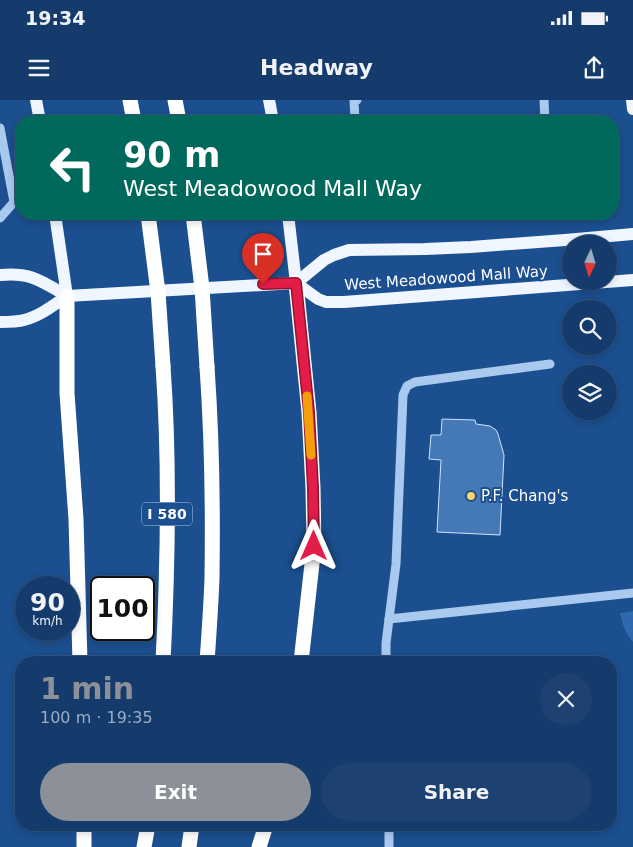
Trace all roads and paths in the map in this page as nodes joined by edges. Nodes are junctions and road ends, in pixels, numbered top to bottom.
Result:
1 (36, 100) edge
2 (130, 100) edge
3 (175, 100) edge
4 (269, 100) edge
5 (357, 100) edge
6 (544, 100) edge
7 (632, 100) edge
8 (633, 109) edge
9 (39, 115) edge
10 (133, 115) edge
11 (178, 115) edge
12 (272, 115) edge
13 (355, 115) edge
14 (545, 115) edge
15 (0, 128) edge
16 (0, 218) edge
17 (57, 220) edge
18 (149, 220) edge
19 (194, 220) edge
20 (289, 220) edge
21 (633, 234) edge
22 (0, 275) edge
23 (633, 280) edge
24 (296, 283) junction
25 (67, 296) junction
26 (0, 322) edge
27 (550, 364) dead end
28 (633, 593) edge
29 (389, 619) junction
30 (80, 656) edge
31 (163, 656) edge
32 (208, 656) edge
33 (302, 656) edge
34 (386, 656) edge
35 (84, 831) edge
36 (147, 831) edge
37 (191, 831) edge
38 (264, 831) edge
39 (389, 831) edge
40 (84, 847) edge
41 (144, 847) edge
42 (189, 847) edge
43 (259, 847) edge
44 (389, 847) edge

1 - 9 main road
2 - 10 highway
3 - 11 highway
4 - 12 main road
5 - 13 lane
6 - 14 lane
7 - 8 main road
15 - 16 lane
17 - 25 main road
18 - 31 highway, I 580, bridge
19 - 32 highway, I 580, bridge
20 - 24 main road
21 - 24 main road, West Meadowood Mall Way
22 - 25 main road
23 - 24 main road, West Meadowood Mall Way
24 - 25 main road
24 - 33 highway
25 - 26 main road
25 - 30 highway
27 - 29 lane
28 - 29 lane
29 - 34 lane
35 - 40 highway
36 - 41 highway
37 - 42 highway
38 - 43 highway
39 - 44 lane

